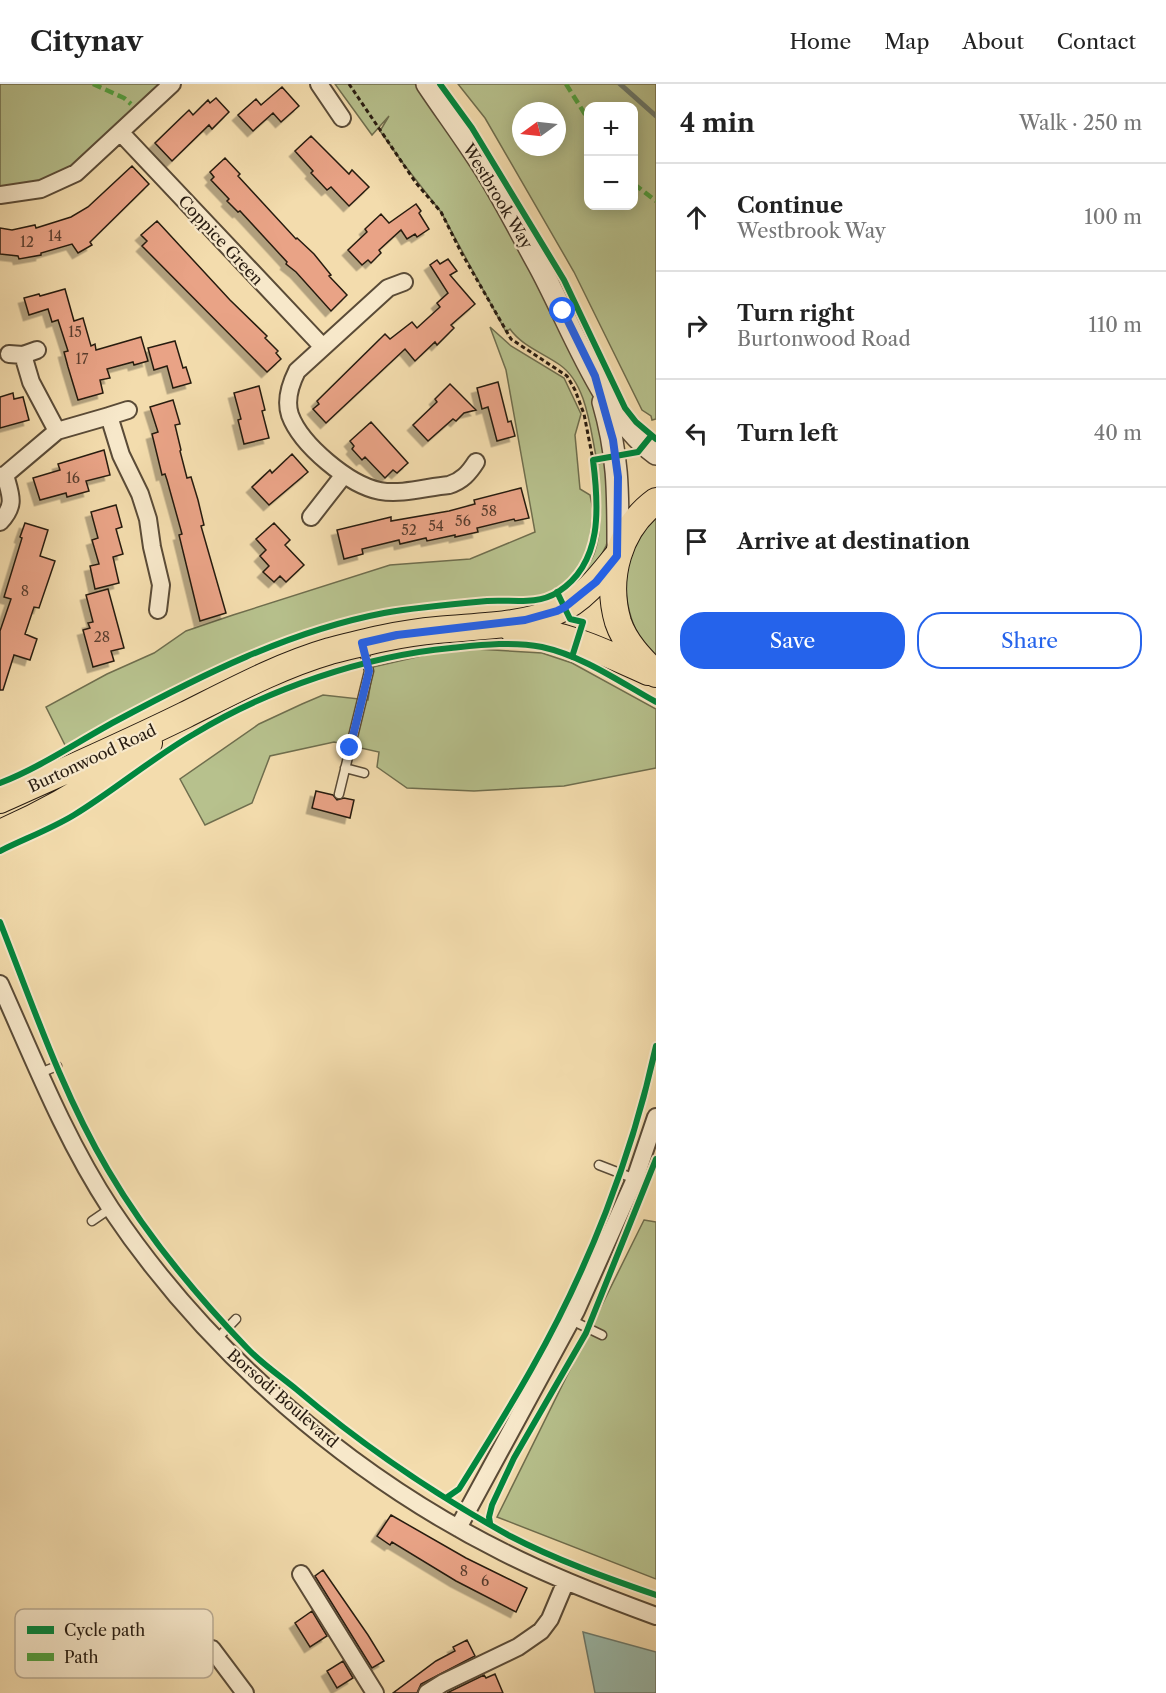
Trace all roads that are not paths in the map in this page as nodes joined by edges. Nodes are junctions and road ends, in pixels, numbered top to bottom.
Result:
1 (172, 84) edge
2 (319, 84) edge
3 (427, 84) edge
4 (342, 118) dead end
5 (121, 133) junction
6 (0, 195) edge
7 (406, 281) dead end
8 (322, 346) junction
9 (23, 353) dead end
10 (595, 376) junction
11 (128, 410) dead end
12 (109, 416) junction
13 (57, 431) junction
14 (656, 454) edge
15 (476, 460) dead end
16 (3, 476) edge
17 (343, 476) junction
18 (656, 501) edge
19 (311, 517) dead end
20 (0, 522) edge
21 (618, 555) junction
22 (157, 611) dead end
23 (485, 626) junction
24 (362, 643) junction
25 (656, 675) edge
26 (185, 715) junction
27 (345, 768) junction
28 (364, 773) dead end
29 (339, 794) dead end
30 (0, 800) edge
31 (0, 833) edge
32 (0, 984) edge
33 (57, 1066) dead end
34 (40, 1073) junction
35 (656, 1117) edge
36 (599, 1166) dead end
37 (635, 1179) junction
38 (111, 1208) junction
39 (92, 1221) dead end
40 (236, 1319) dead end
41 (571, 1320) junction
42 (602, 1335) dead end
43 (217, 1339) junction
44 (458, 1528) junction
45 (301, 1574) dead end
46 (566, 1581) junction
47 (656, 1616) edge
48 (213, 1650) edge
49 (245, 1693) edge
50 (375, 1693) edge
51 (427, 1693) edge

1 - 5 street
2 - 4 street
3 - 10 street, Westbrook Way
5 - 6 street
5 - 8 street, Coppice Green
7 - 8 street
8 - 17 street
9 - 13 street
10 - 14 street, Westbrook Way
10 - 21 street, Westbrook Way
11 - 12 street
12 - 13 street
12 - 22 street
13 - 16 street
15 - 17 street
16 - 20 street
17 - 19 street
18 - 21 main road
21 - 23 main road, Burtonwood Road
21 - 25 main road
23 - 24 main road, Burtonwood Road
23 - 25 main road, Burtonwood Road
24 - 26 main road, Burtonwood Road
24 - 27 lane
26 - 30 main road, Burtonwood Road
26 - 31 main road, Burtonwood Road
27 - 28 lane
27 - 29 lane
32 - 34 street, Borsodi Boulevard
33 - 34 lane
34 - 38 street, Borsodi Boulevard
35 - 37 street
36 - 37 lane
37 - 41 street
38 - 39 lane
38 - 43 street, Borsodi Boulevard
40 - 43 lane
41 - 42 lane
41 - 44 street
43 - 44 street, Borsodi Boulevard
44 - 46 street, Borsodi Boulevard
45 - 50 street
46 - 47 street, Borsodi Boulevard
46 - 51 street
48 - 49 street

